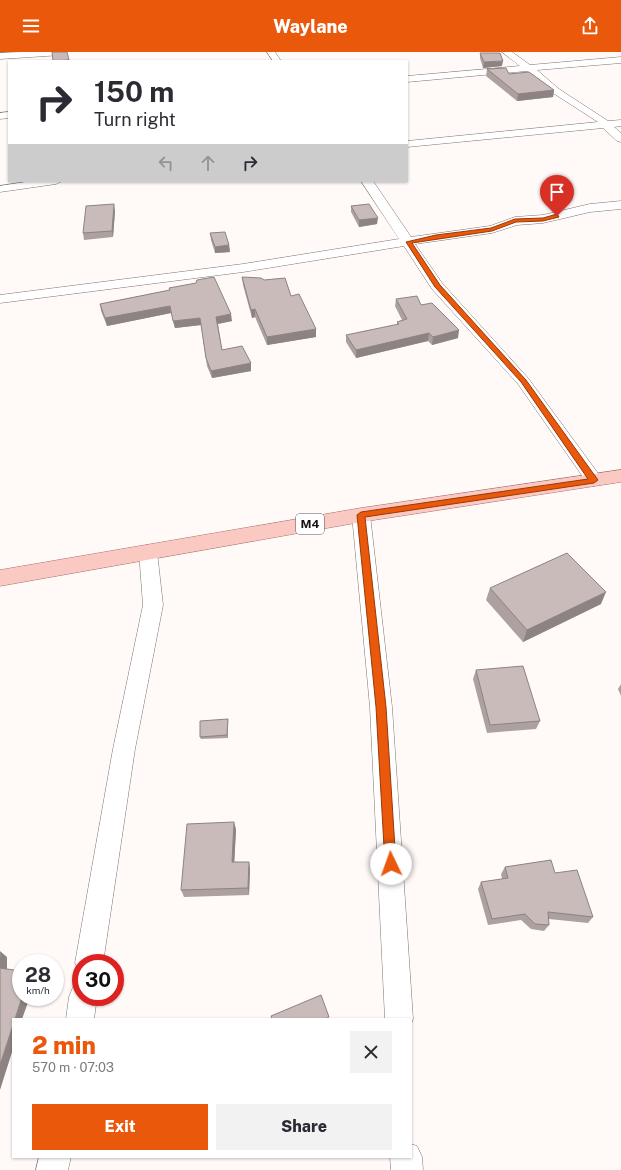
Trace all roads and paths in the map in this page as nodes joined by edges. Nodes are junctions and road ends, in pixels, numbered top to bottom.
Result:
1 (62, 52) edge
2 (506, 52) edge
3 (0, 56) edge
4 (621, 60) edge
5 (528, 68) junction
6 (408, 79) edge
7 (621, 123) edge
8 (605, 124) junction
9 (621, 139) edge
10 (408, 144) edge
11 (49, 182) edge
12 (369, 182) edge
13 (0, 189) edge
14 (621, 205) edge
15 (408, 242) junction
16 (0, 299) edge
17 (621, 476) edge
18 (594, 480) junction
19 (361, 515) junction
20 (148, 552) junction
21 (0, 578) edge
22 (90, 954) edge
23 (82, 1006) edge
24 (80, 1018) edge
25 (399, 1018) edge
26 (55, 1158) edge
27 (406, 1158) edge
28 (52, 1170) edge
29 (407, 1170) edge

1 - 3 street
2 - 5 street
4 - 5 street
5 - 6 street
5 - 8 street
7 - 8 street
8 - 9 street
8 - 10 street
11 - 13 street
12 - 15 street
14 - 15 street
15 - 16 street
15 - 18 street
17 - 18 main road, M4
18 - 19 main road, M4
19 - 20 main road, M4
19 - 25 street
20 - 21 main road, M4
20 - 22 street
23 - 24 street
26 - 28 street
27 - 29 street

